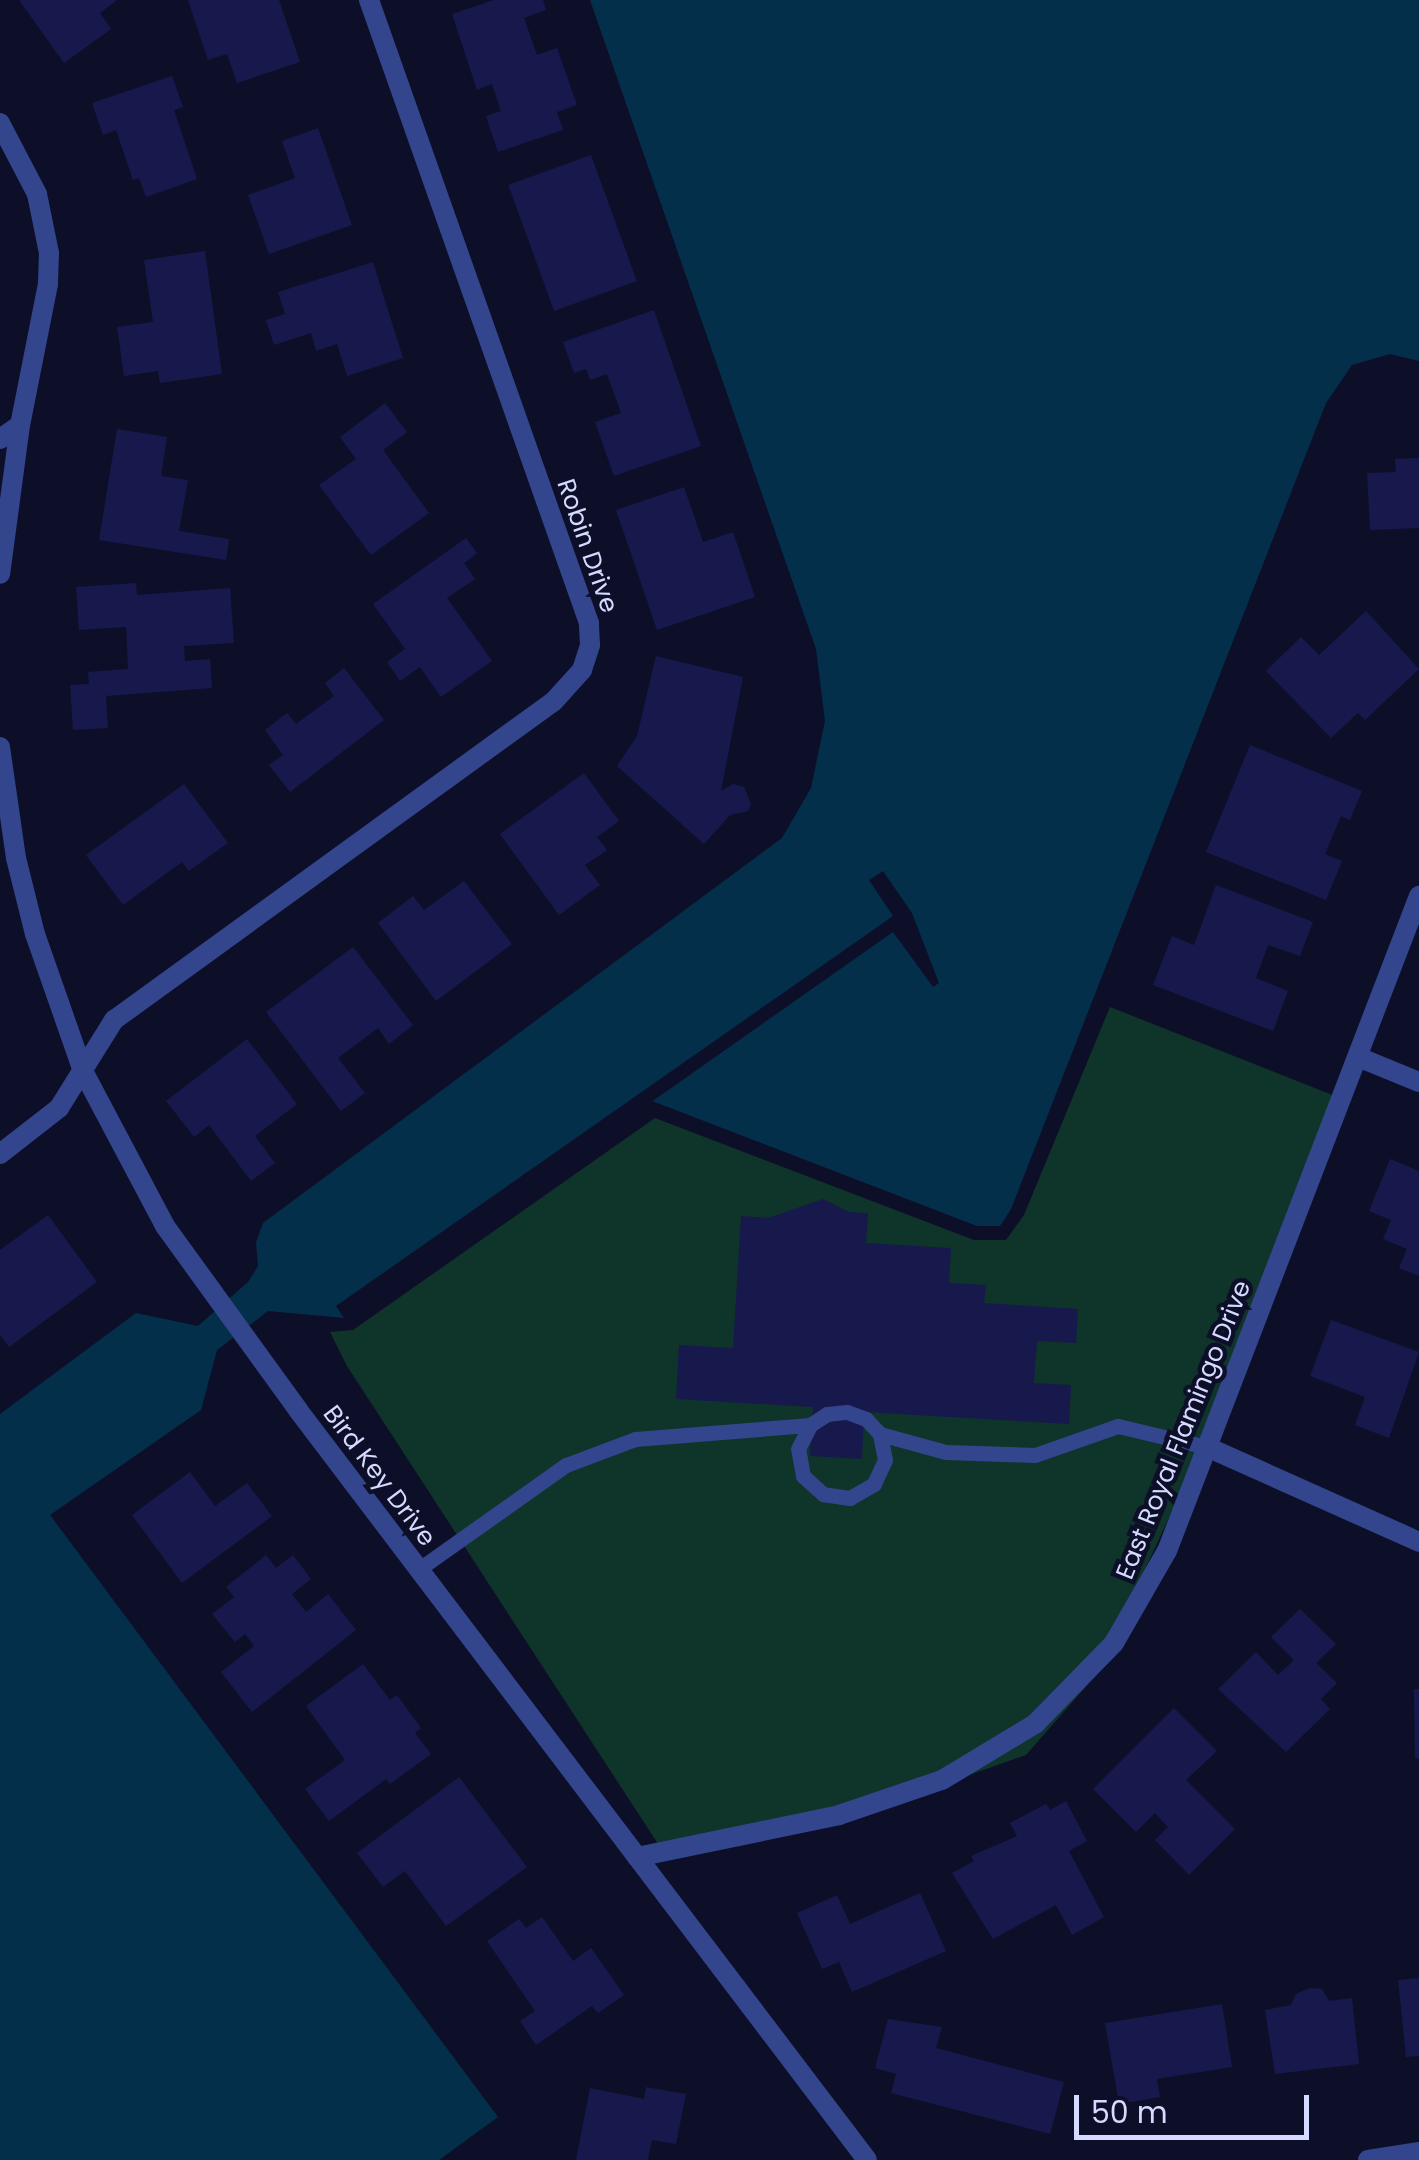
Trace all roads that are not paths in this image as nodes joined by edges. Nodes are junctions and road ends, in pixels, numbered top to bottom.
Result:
1 (368, 0) edge
2 (0, 123) edge
3 (20, 424) junction
4 (0, 439) edge
5 (0, 574) edge
6 (0, 747) edge
7 (1419, 896) edge
8 (1358, 1057) junction
9 (84, 1071) junction
10 (1419, 1082) edge
11 (0, 1154) edge
12 (810, 1425) junction
13 (880, 1434) junction
14 (1207, 1448) junction
15 (1419, 1542) edge
16 (419, 1569) junction
17 (637, 1857) junction
18 (1419, 2152) edge
19 (867, 2160) edge
20 (1368, 2160) edge

1 - 9 street, Robin Drive
2 - 3 street
3 - 4 street
3 - 5 street
6 - 9 street, Bird Key Drive
7 - 8 street, East Royal Flamingo Drive
8 - 10 street
8 - 14 street, East Royal Flamingo Drive
9 - 11 street
9 - 16 street, Bird Key Drive
12 - 13 lane
12 - 13 lane
12 - 16 lane
13 - 14 lane
14 - 15 street
14 - 17 street, East Royal Flamingo Drive
16 - 17 street, Bird Key Drive
17 - 19 street, Bird Key Drive
18 - 20 street

